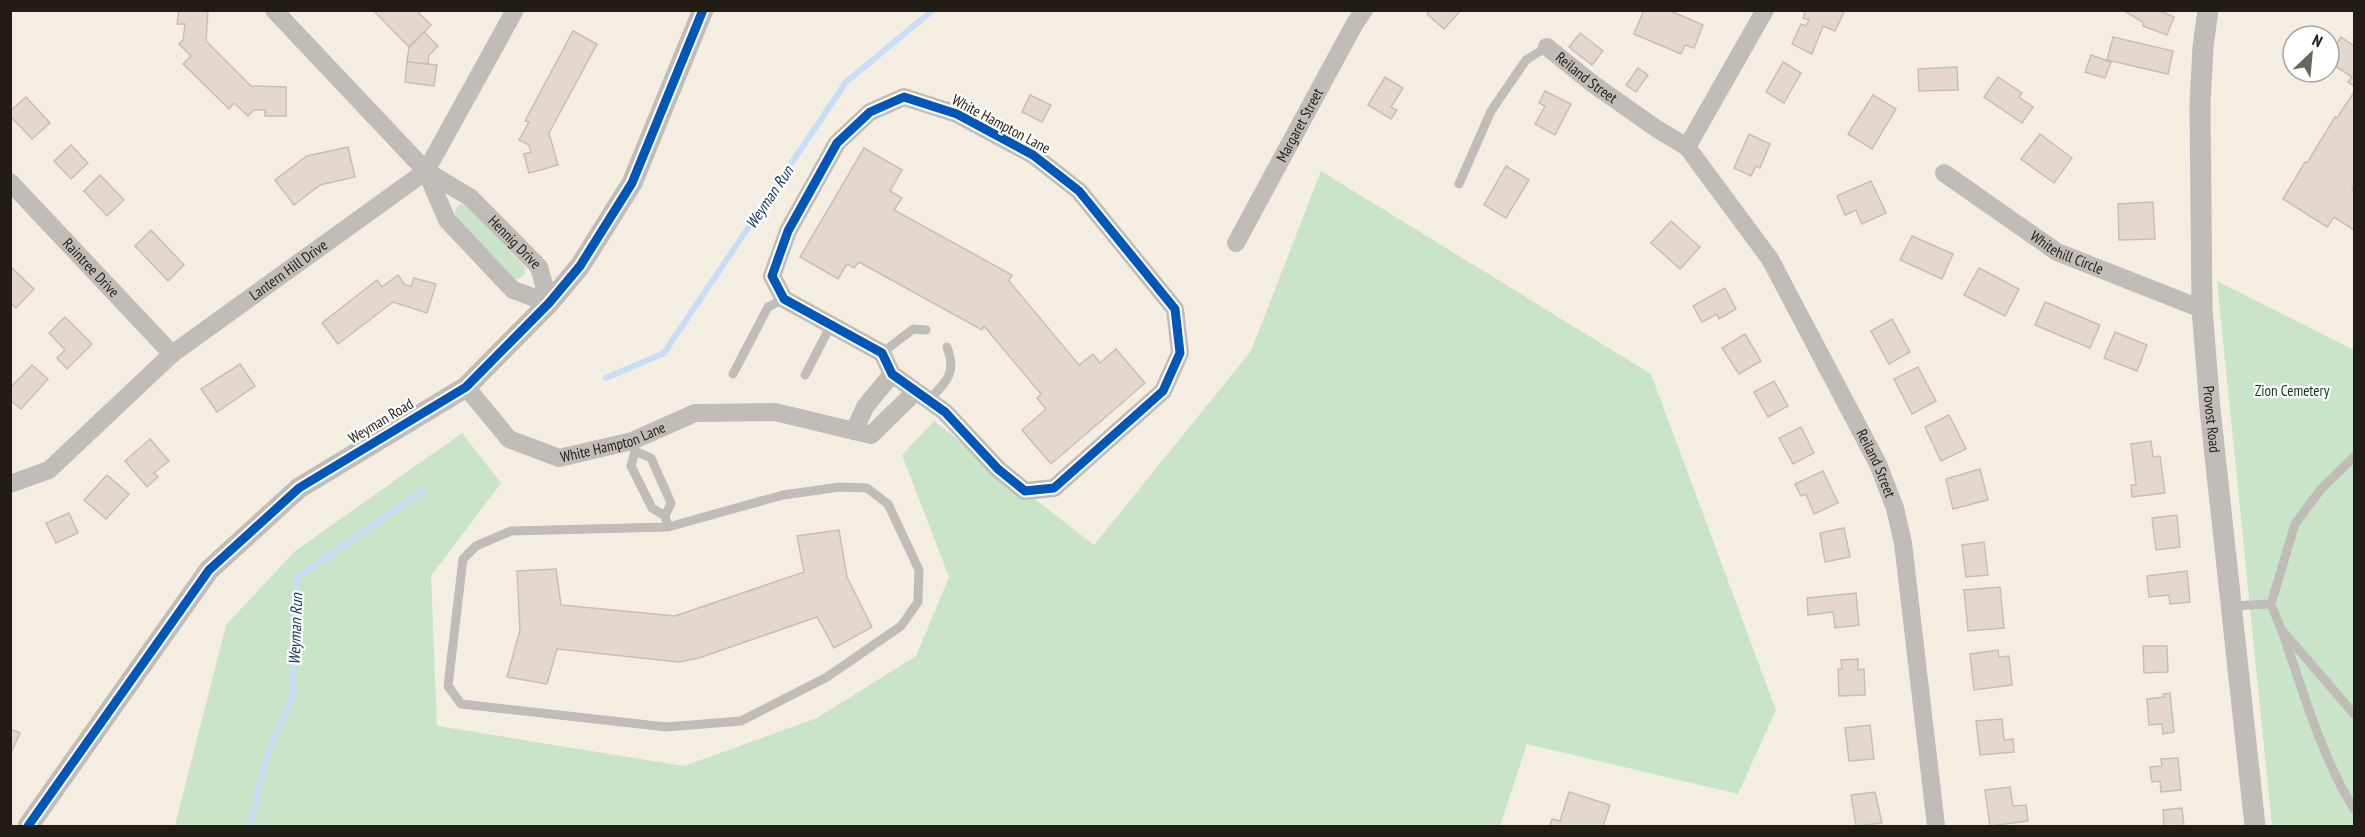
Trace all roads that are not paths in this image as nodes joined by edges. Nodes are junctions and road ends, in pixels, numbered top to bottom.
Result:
1 (274, 10) edge
2 (515, 10) edge
3 (703, 10) edge
4 (1364, 10) edge
5 (1765, 10) edge
6 (2208, 10) edge
7 (1547, 47) joint
8 (1687, 147) junction
9 (426, 171) junction
10 (1944, 173) dead end
11 (10, 182) edge
12 (1459, 183) dead end
13 (1236, 243) dead end
14 (784, 298) junction
15 (549, 303) junction
16 (2202, 309) junction
17 (831, 325) junction
18 (927, 330) dead end
19 (947, 346) dead end
20 (882, 353) junction
21 (172, 354) junction
22 (733, 374) dead end
23 (892, 374) junction
24 (805, 375) dead end
25 (466, 387) junction
26 (922, 396) junction
27 (854, 431) junction
28 (633, 446) junction
29 (2355, 457) edge
30 (10, 483) edge
31 (664, 516) junction
32 (668, 527) junction
33 (2271, 604) junction
34 (2231, 606) junction
35 (2281, 629) junction
36 (2355, 714) edge
37 (2355, 809) edge
38 (28, 826) edge
39 (1936, 826) edge
40 (2255, 826) edge

1 - 9 street, Hennig Drive
2 - 9 street, Lantern Hill Drive
3 - 15 street, Weyman Road
4 - 13 street, Margaret Street
5 - 8 street
6 - 16 street, Provost Road
7 - 8 street, Reiland Street
7 - 12 lane
8 - 39 street, Reiland Street
9 - 15 street, Hennig Drive
9 - 15 street, Hennig Drive
9 - 21 street, Lantern Hill Drive
10 - 16 street, Whitehill Circle
11 - 21 street, Raintree Drive
14 - 17 street
14 - 22 lane
14 - 26 street, White Hampton Lane
15 - 25 street, Weyman Road
16 - 34 street, Provost Road
17 - 20 street
17 - 24 lane
18 - 20 lane
19 - 26 lane
20 - 23 street, White Hampton Lane
21 - 30 street, Lantern Hill Drive
23 - 26 street, White Hampton Lane
23 - 27 street
25 - 28 street, White Hampton Lane
25 - 38 street, Weyman Road
26 - 27 street, White Hampton Lane
27 - 28 street, White Hampton Lane
28 - 31 lane
28 - 31 lane
29 - 33 lane
31 - 32 lane
32 - 32 lane
33 - 34 lane
33 - 35 lane
34 - 40 street, Provost Road
35 - 36 lane
35 - 37 lane

